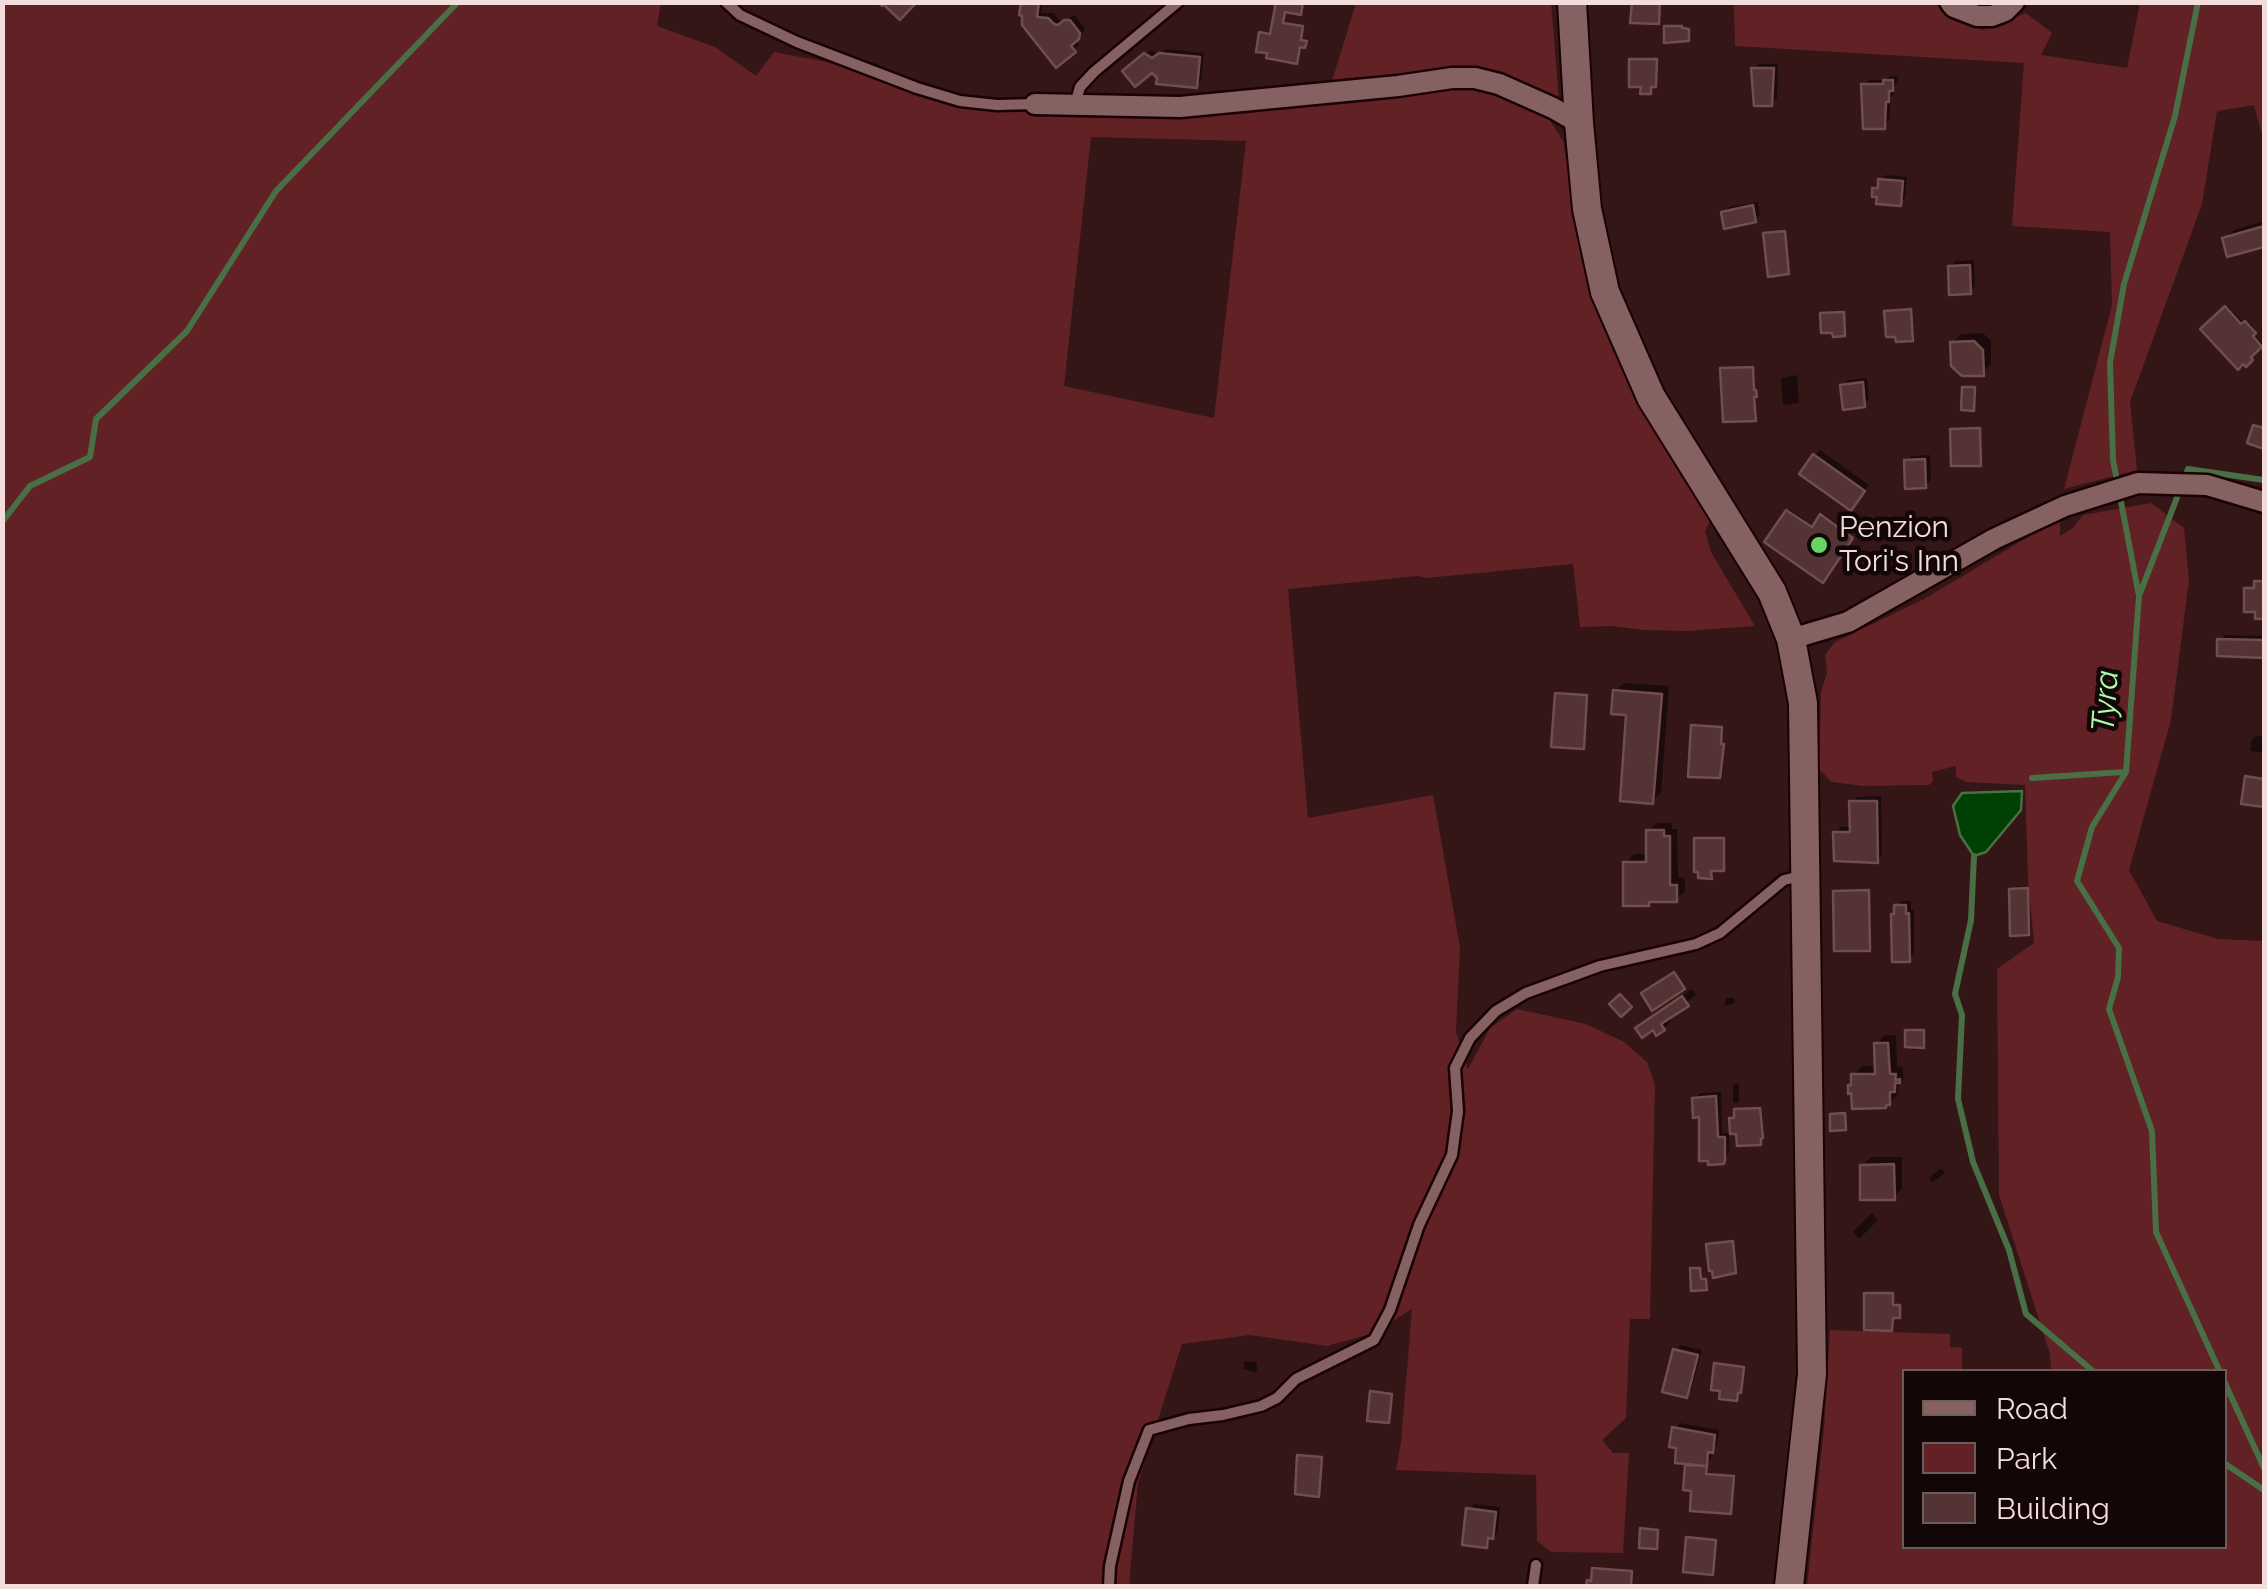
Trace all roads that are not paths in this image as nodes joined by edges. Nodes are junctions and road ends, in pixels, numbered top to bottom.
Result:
1 (726, 2) edge
2 (1178, 2) edge
3 (1572, 2) edge
4 (1950, 2) edge
5 (2014, 2) edge
6 (1035, 104) joint
7 (1075, 105) junction
8 (1579, 123) junction
9 (2264, 502) edge
10 (1791, 639) junction
11 (1805, 874) junction
12 (1536, 1565) dead end
13 (1109, 1586) edge
14 (1533, 1586) edge
15 (1789, 1586) edge

1 - 6 lane
2 - 7 lane
3 - 8 street
4 - 5 street
6 - 7 street
7 - 8 street
8 - 10 street
9 - 10 street
10 - 11 street
11 - 13 lane
11 - 15 street
12 - 14 lane

